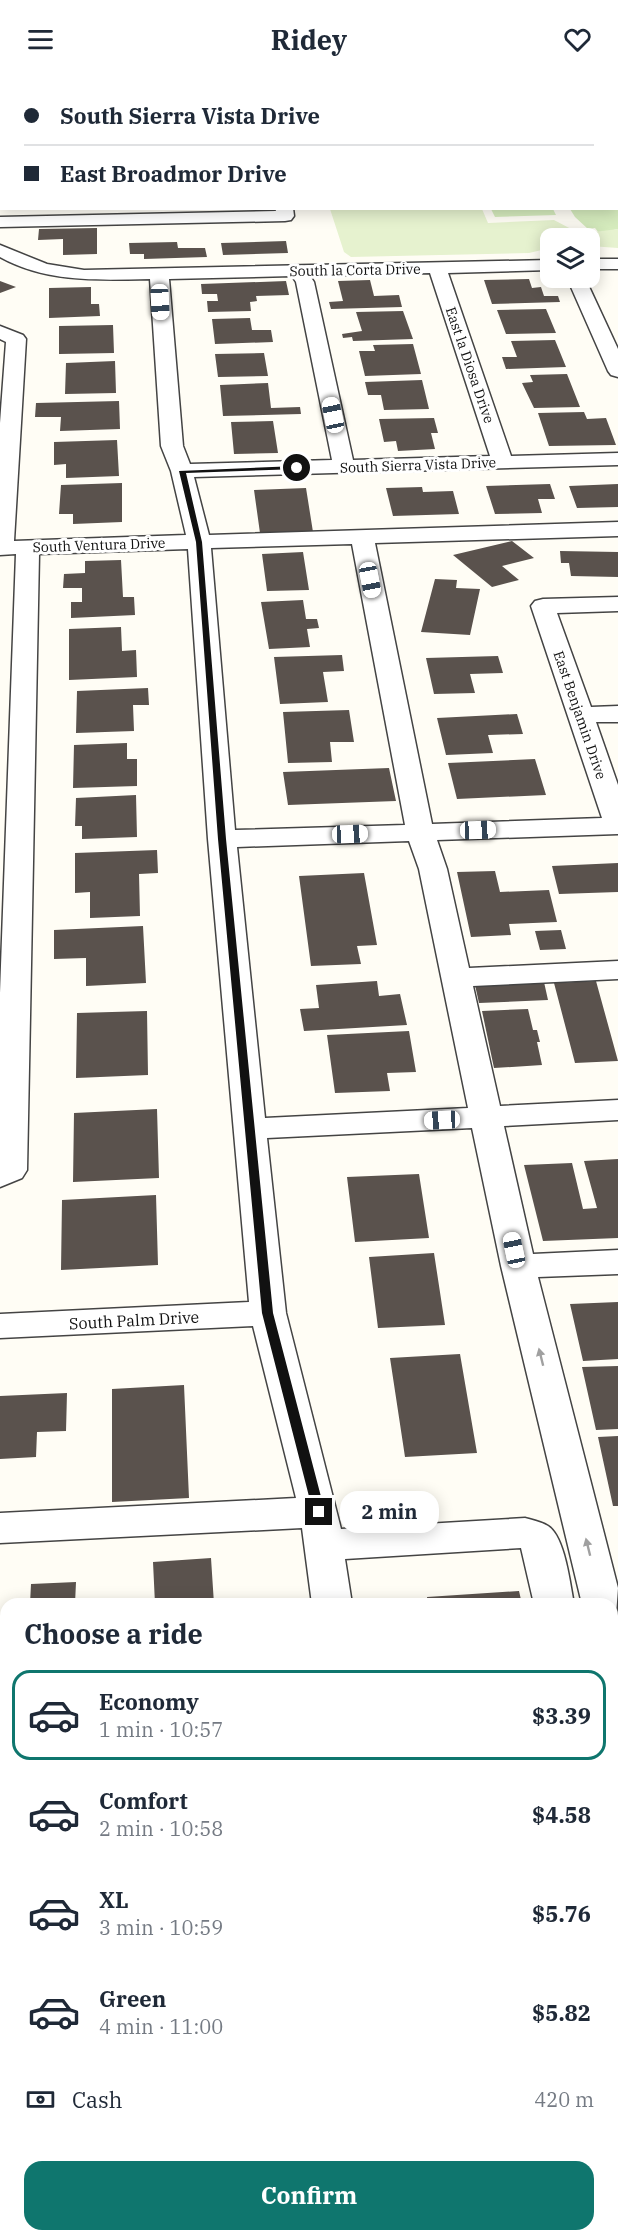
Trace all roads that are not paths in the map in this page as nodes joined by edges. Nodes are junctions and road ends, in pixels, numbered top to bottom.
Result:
1 (284, 210) edge
2 (0, 222) edge
3 (0, 250) edge
4 (600, 264) edge
5 (618, 264) edge
6 (540, 265) edge
7 (437, 268) junction
8 (298, 271) junction
9 (159, 274) junction
10 (581, 288) edge
11 (0, 332) edge
12 (618, 371) edge
13 (618, 459) edge
14 (503, 462) junction
15 (344, 467) junction
16 (182, 471) junction
17 (618, 529) edge
18 (362, 537) junction
19 (199, 542) junction
20 (10, 547) edge
21 (618, 604) edge
22 (618, 714) edge
23 (580, 715) junction
24 (618, 825) edge
25 (420, 832) junction
26 (222, 839) junction
27 (618, 970) edge
28 (456, 978) junction
29 (618, 1110) edge
30 (486, 1118) junction
31 (249, 1129) junction
32 (0, 1176) edge
33 (618, 1262) edge
34 (518, 1266) junction
35 (268, 1313) junction
36 (0, 1326) edge
37 (0, 1528) edge
38 (322, 1529) junction
39 (331, 1598) edge
40 (553, 1598) edge
41 (601, 1598) edge

1 - 2 street
3 - 9 street, South la Corta Drive
4 - 5 street
6 - 7 street, South la Corta Drive
7 - 8 street, South la Corta Drive
7 - 14 street, East la Diosa Drive
8 - 9 street, South la Corta Drive
8 - 15 street
9 - 16 street
10 - 12 street
11 - 20 street
13 - 14 street, South Sierra Vista Drive
14 - 15 street, South Sierra Vista Drive
15 - 16 street, South Sierra Vista Drive
16 - 19 street
17 - 18 street, South Ventura Drive
18 - 19 street, South Ventura Drive
18 - 25 street
19 - 20 street, South Ventura Drive
19 - 26 street
20 - 32 street
21 - 23 street, East Benjamin Drive
22 - 23 street
23 - 24 street, East Benjamin Drive
24 - 25 street
25 - 26 street
25 - 28 street
26 - 31 street
27 - 28 street
28 - 30 street
29 - 30 street
30 - 31 street
30 - 34 street
31 - 35 street
33 - 34 street
41 -> 34 street
35 - 36 street, South Palm Drive
35 - 38 street
37 - 38 street
38 - 39 street
38 - 40 street

